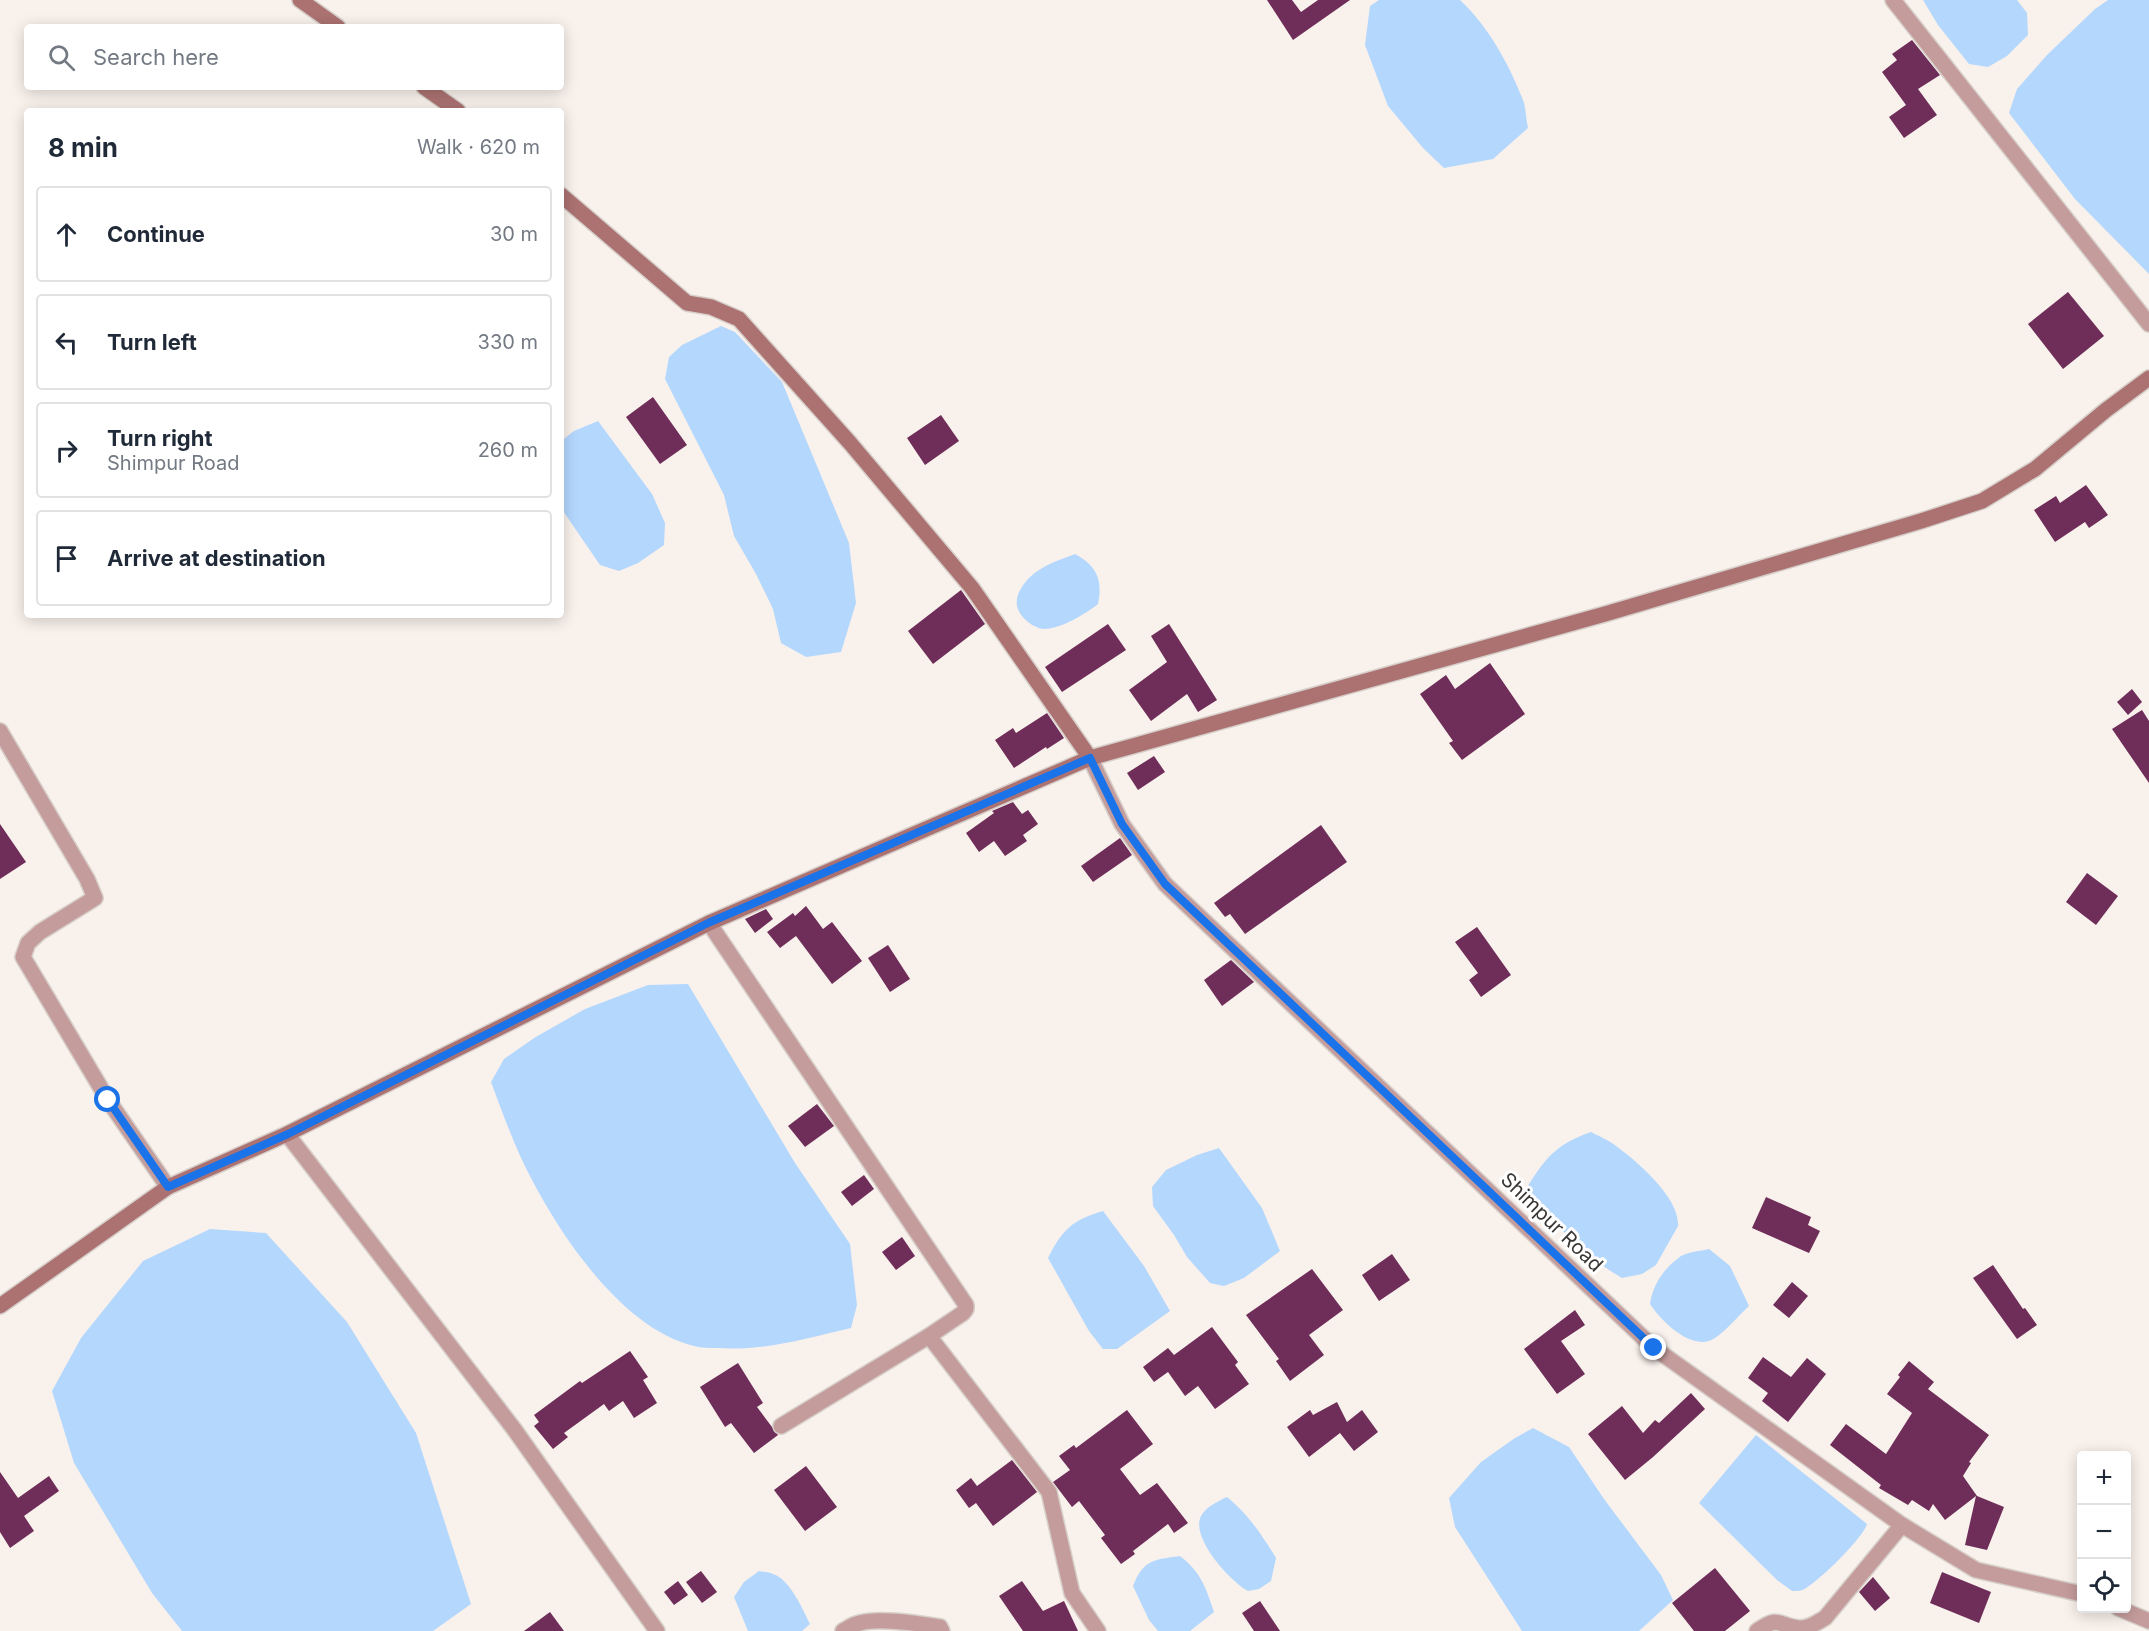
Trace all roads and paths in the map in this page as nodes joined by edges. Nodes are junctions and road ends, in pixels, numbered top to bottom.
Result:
1 (300, 0) edge
2 (1893, 0) edge
3 (334, 24) edge
4 (428, 90) edge
5 (454, 108) edge
6 (564, 198) edge
7 (2149, 324) edge
8 (2149, 378) edge
9 (0, 731) edge
10 (1090, 758) junction
11 (708, 923) junction
12 (288, 1134) junction
13 (168, 1187) junction
14 (0, 1306) edge
15 (929, 1336) junction
16 (781, 1426) dead end
17 (1902, 1525) junction
18 (2077, 1593) edge
19 (2130, 1613) edge
20 (2149, 1621) edge
21 (657, 1631) edge
22 (843, 1631) edge
23 (942, 1631) edge
24 (1098, 1631) edge
25 (1757, 1631) edge

1 - 3 street
2 - 7 street
4 - 5 street
6 - 10 street
8 - 10 street
9 - 13 street
10 - 11 street
10 - 17 street, Shimpur Road
11 - 12 street
11 - 15 street
12 - 13 street
12 - 21 street
13 - 14 street
15 - 16 street
15 - 24 street
17 - 18 street, Shimpur Road
17 - 25 street
19 - 20 street
22 - 23 street

